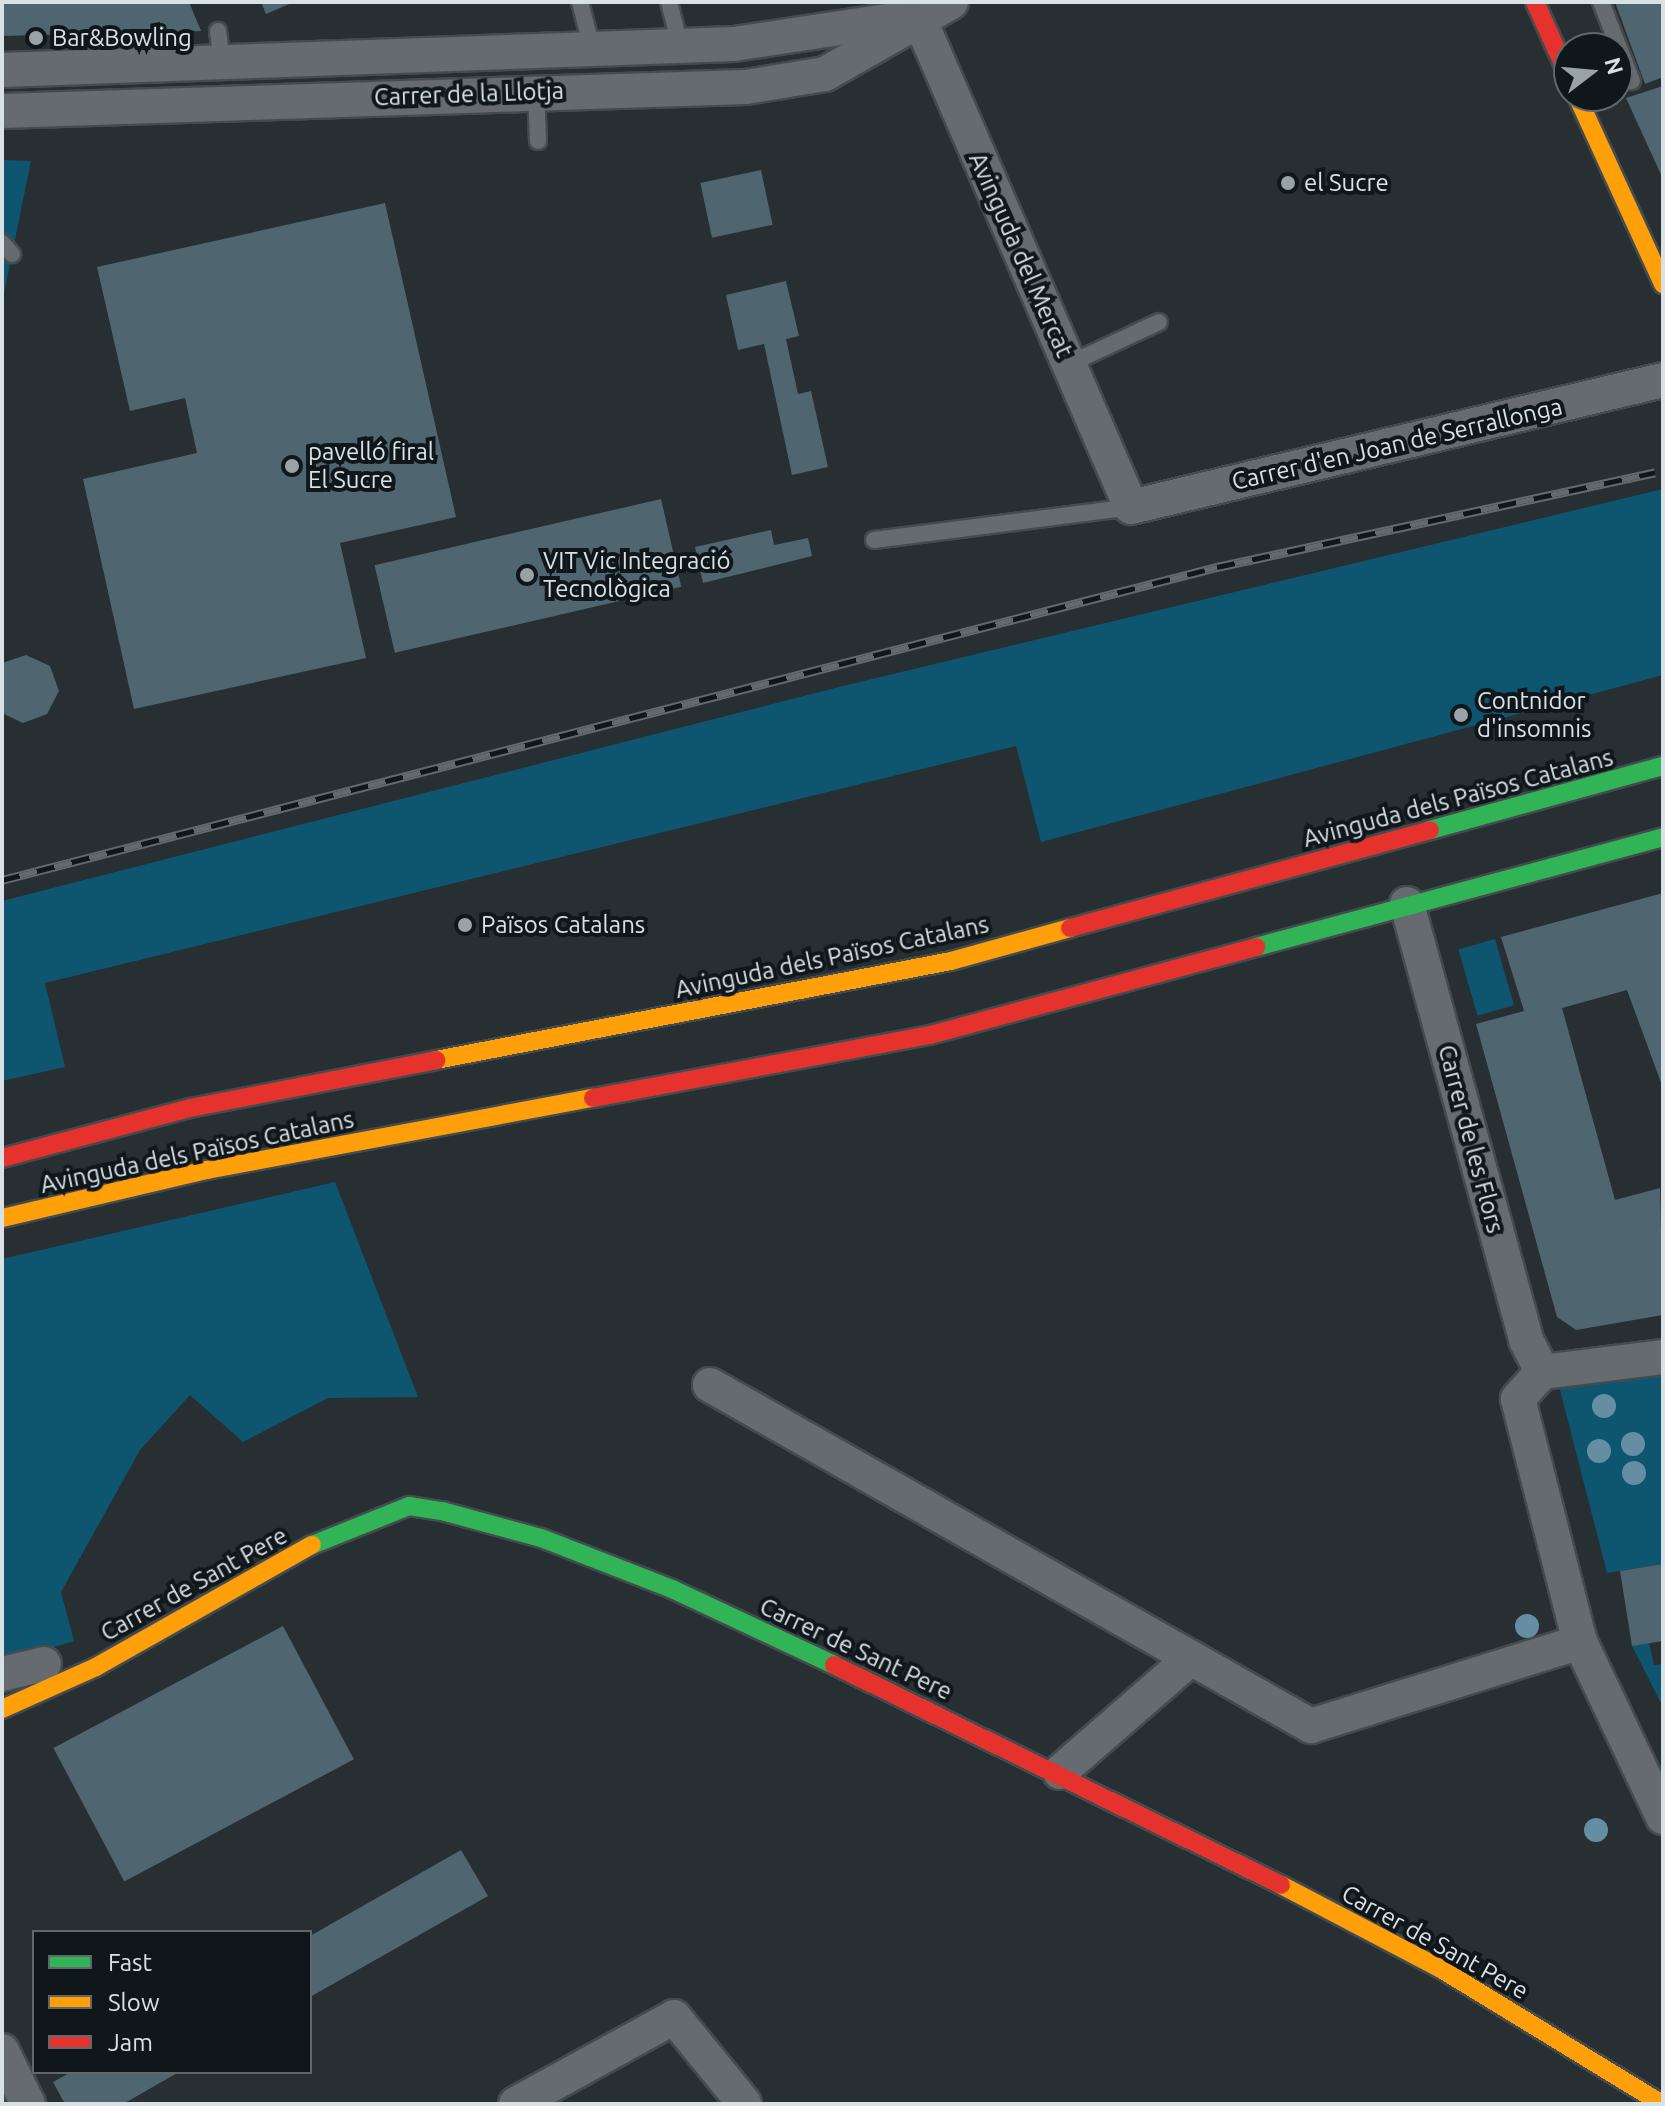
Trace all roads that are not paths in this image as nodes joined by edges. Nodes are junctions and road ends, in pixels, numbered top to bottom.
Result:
1 (580, 2) edge
2 (669, 2) edge
3 (951, 2) edge
4 (1535, 2) edge
5 (1601, 2) edge
6 (915, 9) edge
7 (218, 31) dead end
8 (1613, 32) edge
9 (1553, 42) edge
10 (680, 45) junction
11 (592, 48) junction
12 (222, 64) junction
13 (2, 70) edge
14 (536, 91) junction
15 (2, 111) edge
16 (1584, 112) edge
17 (538, 141) dead end
18 (1663, 284) edge
19 (1159, 322) dead end
20 (1069, 364) junction
21 (1663, 380) edge
22 (1131, 507) junction
23 (874, 540) dead end
24 (1663, 766) edge
25 (1663, 837) edge
26 (1407, 904) junction
27 (2, 1158) edge
28 (2, 1218) edge
29 (1663, 1357) edge
30 (1542, 1372) junction
31 (710, 1385) dead end
32 (1580, 1642) junction
33 (1191, 1658) junction
34 (44, 1664) dead end
35 (2, 1674) edge
36 (2, 1709) edge
37 (1060, 1772) junction
38 (1663, 1817) edge
39 (2, 2051) edge
40 (1660, 2097) edge
41 (28, 2104) edge
42 (516, 2104) edge
43 (743, 2104) edge

1 - 11 lane
2 - 10 lane
3 - 6 street, Carrer de la Llotja
4 - 9 street
5 - 8 lane
6 - 10 street, Carrer de la Llotja
6 - 14 street, Carrer de la Llotja
6 - 20 street, Avinguda del Mercat
7 - 12 lane
10 - 11 street, Carrer de la Llotja
11 - 12 street, Carrer de la Llotja
12 - 13 street, Carrer de la Llotja
14 - 15 street, Carrer de la Llotja
14 - 17 lane
16 - 18 street
19 - 20 lane
20 - 22 street, Avinguda del Mercat
21 - 22 street, Carrer d'en Joan de Serrallonga
22 - 23 lane
24 - 27 street, Avinguda dels Països Catalans
25 - 26 street, Avinguda dels Països Catalans
26 - 28 street, Avinguda dels Països Catalans
26 - 30 street, Carrer de les Flors
29 - 30 street
30 - 32 street
31 - 33 street
32 - 33 street
32 - 38 street
33 - 37 street
34 - 35 street
36 - 37 street, Carrer de Sant Pere
37 - 40 street, Carrer de Sant Pere
39 - 41 street
42 - 43 street

